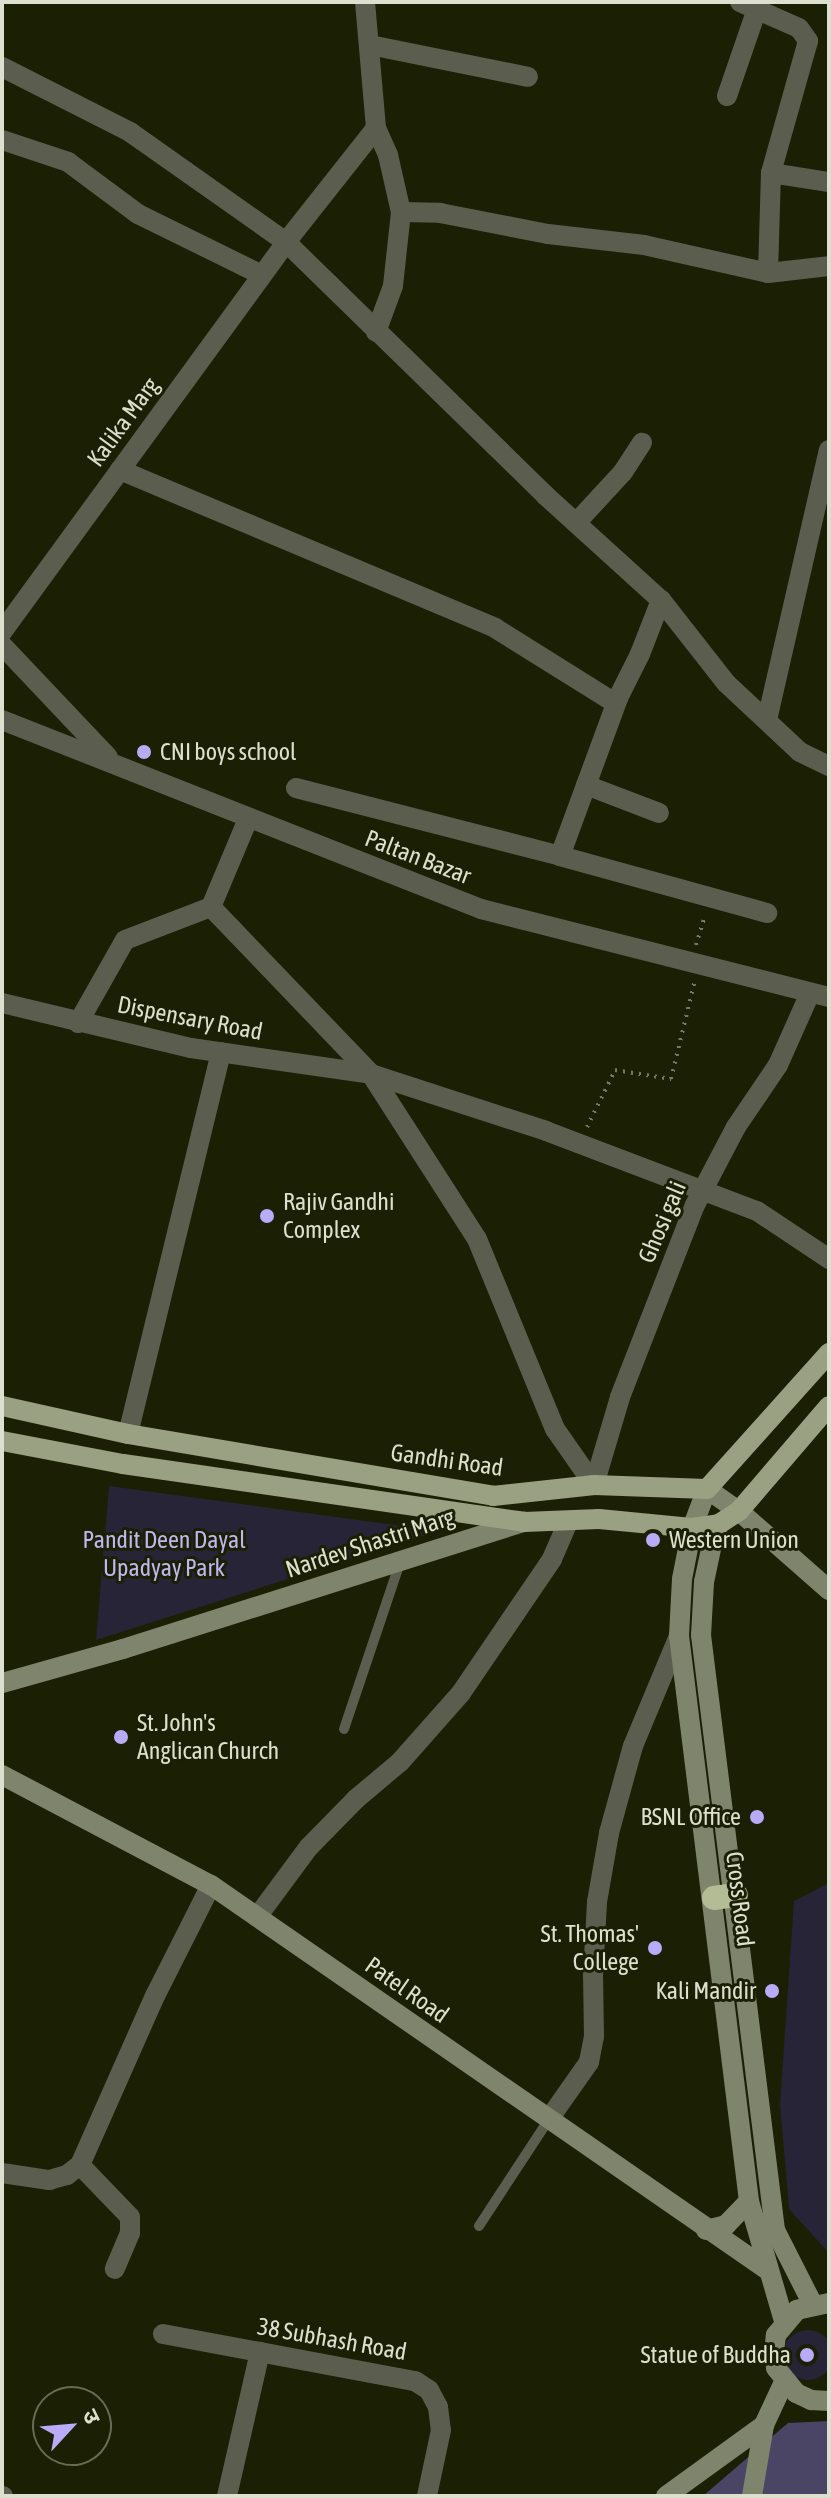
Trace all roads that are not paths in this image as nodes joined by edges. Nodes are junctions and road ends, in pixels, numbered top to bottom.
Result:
1 (365, 2) edge
2 (749, 6) edge
3 (370, 45) junction
4 (2, 67) edge
5 (528, 77) dead end
6 (727, 96) dead end
7 (376, 128) junction
8 (2, 140) edge
9 (771, 173) junction
10 (829, 182) edge
11 (401, 212) junction
12 (286, 242) junction
13 (829, 266) edge
14 (768, 273) junction
15 (262, 275) junction
16 (376, 332) junction
17 (642, 443) dead end
18 (829, 450) edge
19 (120, 470) junction
20 (576, 523) junction
21 (661, 600) junction
22 (2, 632) edge
23 (2, 645) edge
24 (618, 698) junction
25 (2, 720) edge
26 (767, 720) junction
27 (113, 763) junction
28 (829, 766) edge
29 (586, 785) junction
30 (296, 788) dead end
31 (659, 813) dead end
32 (248, 819) junction
33 (560, 856) junction
34 (211, 907) junction
35 (767, 913) dead end
36 (819, 995) edge
37 (2, 1003) edge
38 (78, 1023) junction
39 (221, 1052) junction
40 (371, 1074) junction
41 (703, 1190) junction
42 (829, 1259) edge
43 (829, 1353) edge
44 (2, 1406) edge
45 (829, 1406) edge
46 (128, 1434) junction
47 (2, 1441) edge
48 (594, 1485) junction
49 (707, 1489) junction
50 (739, 1511) junction
51 (524, 1522) junction
52 (568, 1522) junction
53 (719, 1524) junction
54 (692, 1528) junction
55 (401, 1561) junction
56 (828, 1587) edge
57 (679, 1636) junction
58 (2, 1683) edge
59 (344, 1729) dead end
60 (2, 1775) edge
61 (211, 1885) junction
62 (725, 1896) junction
63 (257, 1917) junction
64 (549, 2119) junction
65 (80, 2165) junction
66 (2, 2173) edge
67 (749, 2201) junction
68 (479, 2226) dead end
69 (706, 2230) junction
70 (115, 2269) dead end
71 (769, 2271) junction
72 (820, 2303) edge
73 (784, 2321) junction
74 (163, 2334) dead end
75 (260, 2352) junction
76 (784, 2382) junction
77 (829, 2401) edge
78 (764, 2425) junction
79 (227, 2496) edge
80 (427, 2496) edge
81 (666, 2496) edge
82 (752, 2496) edge

1 - 3 street
2 - 6 street
2 - 9 street
3 - 5 street
3 - 7 street
4 - 12 street
7 - 11 street
7 - 12 street, Kalika Marg
8 - 15 street
9 - 10 street
9 - 14 street
11 - 14 street
11 - 16 street
12 - 15 street, Kalika Marg
12 - 16 street
13 - 14 street
15 - 19 street, Kalika Marg
16 - 20 street
17 - 20 street
18 - 26 street
19 - 22 street, Kalika Marg
19 - 24 street
20 - 21 street
21 - 24 street
21 - 26 street
23 - 27 street
24 - 29 street
25 - 27 street, Paltan Bazar
26 - 28 street
27 - 32 street, Paltan Bazar
29 - 31 street
29 - 33 street
30 - 33 street
32 - 34 street
32 - 36 street, Paltan Bazar
33 - 35 street
34 - 38 street
34 - 40 street
36 - 41 street, Ghosi gali
37 - 38 street, Dispensary Road
38 - 39 street, Dispensary Road
39 - 40 street, Dispensary Road
39 - 46 street
40 - 41 street, Dispensary Road
40 - 48 street
41 - 42 street, Dispensary Road
41 - 48 street, Ghosi gali
43 - 49 main road
44 - 46 main road, Gandhi Road
45 - 50 main road
46 - 48 main road, Gandhi Road
47 - 51 main road, Gandhi Road
48 - 49 main road, Gandhi Road
49 - 50 street
49 - 54 street, Cross Road
50 - 53 main road
50 - 56 street
51 - 52 main road, Gandhi Road
51 - 55 street, Nardev Shastri Marg
52 - 54 main road, Gandhi Road
52 - 63 street
53 - 54 main road, Gandhi Road
53 - 62 street, Cross Road
54 - 57 street, Cross Road
55 - 58 street, Nardev Shastri Marg
55 - 59 lane
57 - 62 street, Cross Road
57 - 64 street
60 - 61 street, Patel Road
61 - 63 street, Patel Road
61 - 65 street
62 - 67 street, Cross Road
62 - 72 street, Cross Road
63 - 64 street, Patel Road
64 - 68 lane
64 - 69 street, Patel Road
65 - 66 street
65 - 70 street
67 - 69 street
67 - 71 street, Cross Road
69 - 71 street, Patel Road
71 - 73 street, Cross Road
72 - 73 street
73 - 76 street
74 - 75 street, 38 Subhash Road
75 - 79 street
75 - 80 street, 38 Subhash Road
76 - 77 street
76 - 78 street
78 - 81 street
78 - 82 street

